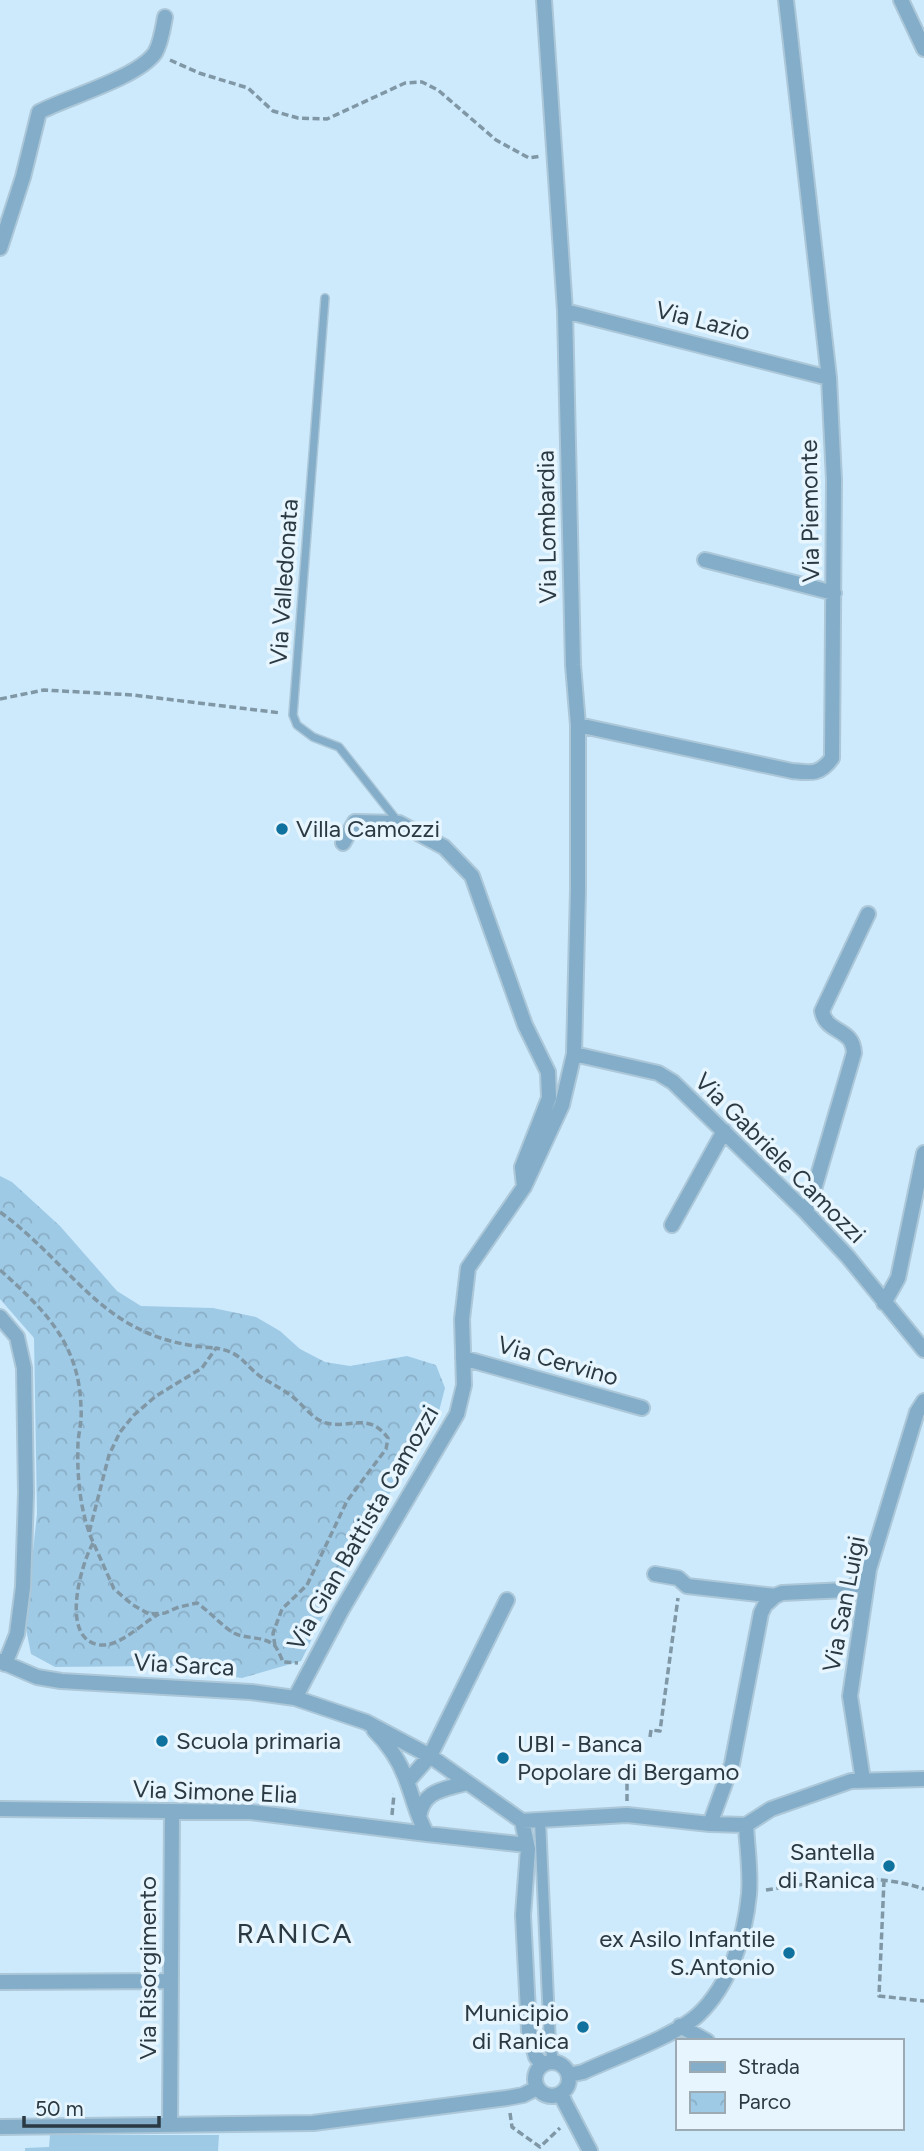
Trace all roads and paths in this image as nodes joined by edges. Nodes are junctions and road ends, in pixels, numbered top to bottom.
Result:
1 (544, 0) edge
2 (786, 0) edge
3 (901, 0) edge
4 (165, 17) dead end
5 (924, 49) edge
6 (157, 50) junction
7 (555, 153) junction
8 (0, 248) edge
9 (325, 298) dead end
10 (565, 312) junction
11 (829, 378) junction
12 (705, 560) dead end
13 (834, 593) junction
14 (0, 699) edge
15 (293, 715) junction
16 (578, 725) junction
17 (399, 823) junction
18 (343, 843) dead end
19 (868, 914) dead end
20 (574, 1054) junction
21 (724, 1130) junction
22 (924, 1153) edge
23 (524, 1187) junction
24 (805, 1211) junction
25 (0, 1212) edge
26 (672, 1225) dead end
27 (0, 1270) edge
28 (884, 1303) junction
29 (0, 1317) edge
30 (216, 1348) junction
31 (922, 1348) edge
32 (463, 1358) junction
33 (924, 1401) edge
34 (642, 1408) dead end
35 (89, 1533) junction
36 (93, 1543) junction
37 (869, 1569) junction
38 (655, 1574) dead end
39 (687, 1586) junction
40 (846, 1590) junction
41 (775, 1596) junction
42 (507, 1600) dead end
43 (863, 1611) junction
44 (160, 1614) junction
45 (275, 1646) junction
46 (3, 1662) edge
47 (311, 1665) junction
48 (295, 1698) junction
49 (366, 1722) junction
50 (650, 1737) dead end
51 (430, 1756) junction
52 (634, 1777) dead end
53 (924, 1779) edge
54 (863, 1780) junction
55 (466, 1783) junction
56 (401, 1785) junction
57 (0, 1809) edge
58 (172, 1812) junction
59 (627, 1815) junction
60 (391, 1816) dead end
61 (418, 1819) junction
62 (522, 1821) junction
63 (540, 1821) junction
64 (710, 1824) junction
65 (746, 1825) junction
66 (427, 1834) junction
67 (527, 1845) junction
68 (884, 1880) junction
69 (924, 1889) edge
70 (750, 1892) junction
71 (170, 1981) junction
72 (0, 1982) edge
73 (924, 2001) edge
74 (680, 2026) junction
75 (703, 2039) edge
76 (548, 2063) junction
77 (569, 2074) junction
78 (537, 2088) junction
79 (562, 2093) junction
80 (507, 2098) junction
81 (573, 2119) junction
82 (170, 2123) junction
83 (0, 2127) edge
84 (590, 2151) edge

1 - 7 street, Via Lombardia
2 - 11 street, Via Piemonte
3 - 5 street
4 - 6 street
6 - 7 path
6 - 8 street
7 - 10 street, Via Lombardia
9 - 15 lane, Via Valledonata
10 - 11 street, Via Lazio
10 - 16 street, Via Lombardia
11 - 13 street, Via Piemonte
12 - 13 street
13 - 16 street, Via Piemonte
14 - 15 path
15 - 17 lane
16 - 20 street, Via Lombardia
17 - 18 street, Via Gian Battista Camozzi
17 - 23 street, Via Gian Battista Camozzi
19 - 24 street
20 - 21 street, Via Gabriele Camozzi
20 - 23 street, Via Gian Battista Camozzi
21 - 24 street, Via Gabriele Camozzi
21 - 26 street
22 - 28 street
23 - 32 street, Via Gian Battista Camozzi
24 - 28 street, Via Gabriele Camozzi
25 - 30 path
27 - 35 path
28 - 31 street, Via Gabriele Camozzi
29 - 46 street
30 - 35 path
30 - 45 path
32 - 34 street, Via Cervino
32 - 47 street, Via Gian Battista Camozzi
33 - 37 street, Via San Luigi
35 - 36 path
36 - 44 path
36 - 44 path
37 - 40 street
37 - 43 street, Via San Luigi
38 - 39 street
39 - 41 street
39 - 50 path
40 - 41 street
40 - 43 street
41 - 64 street
42 - 51 street
43 - 54 street, Via San Luigi
44 - 45 path
45 - 47 path
46 - 48 street, Via Sarca
47 - 48 street, Via Gian Battista Camozzi
48 - 49 street, Via Sarca
49 - 51 street, Via Sarca
49 - 56 street
51 - 55 street, Via Sarca
51 - 56 street
52 - 59 path
53 - 54 street
54 - 65 street
55 - 61 street
55 - 62 street, Via Sarca
56 - 60 path
56 - 61 street
57 - 58 street, Via Simone Elia
58 - 66 street, Via Simone Elia
58 - 71 street, Via Risorgimento
59 - 63 street
59 - 64 street
61 - 66 street
62 - 63 street
62 - 67 street
63 - 76 street
64 - 65 street
65 - 70 street
66 - 67 street, Via Simone Elia
67 - 76 street
68 - 69 path
68 - 70 path
68 - 73 path
70 - 74 street
71 - 72 street
71 - 82 street, Via Risorgimento
74 - 75 street
74 - 77 street
76 - 77 street
76 - 78 street
77 - 79 street
78 - 79 street
78 - 80 street
79 - 81 street
80 - 81 path
80 - 82 street
81 - 84 street
82 - 83 street

